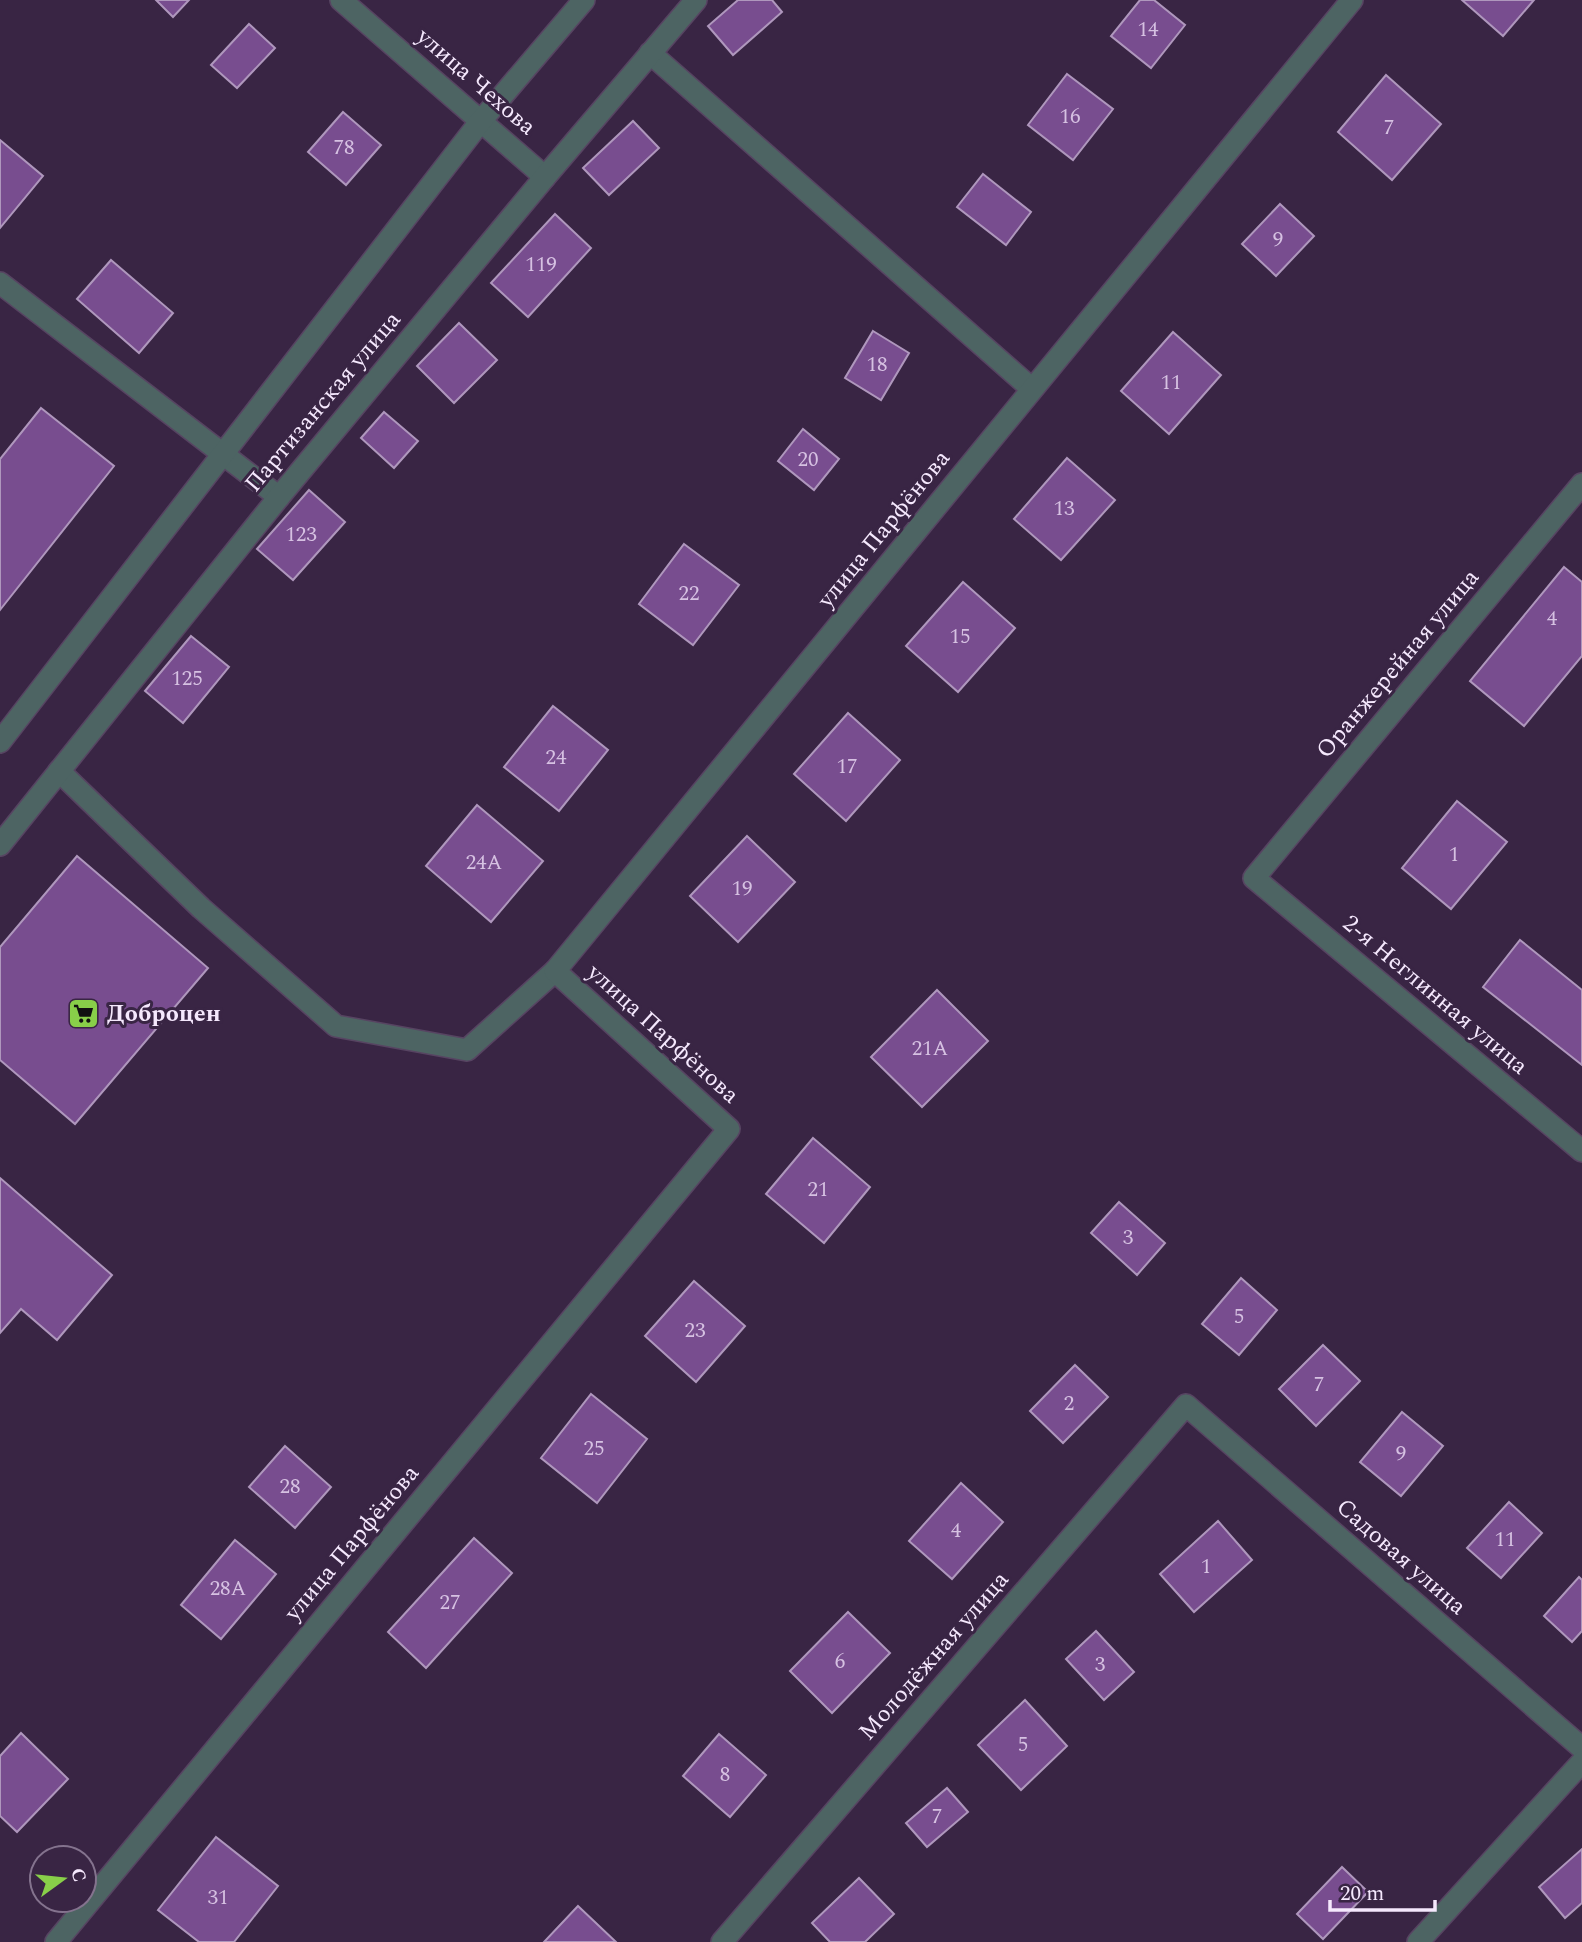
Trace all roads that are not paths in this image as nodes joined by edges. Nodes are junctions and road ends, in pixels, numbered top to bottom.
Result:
1 (341, 0) edge
2 (584, 0) edge
3 (696, 0) edge
4 (1352, 0) edge
5 (650, 53) junction
6 (480, 122) junction
7 (545, 177) junction
8 (0, 283) edge
9 (1032, 389) junction
10 (222, 455) junction
11 (1582, 484) edge
12 (279, 496) junction
13 (0, 742) edge
14 (59, 771) junction
15 (0, 845) edge
16 (1254, 878) joint
17 (555, 971) junction
18 (1582, 1151) edge
19 (1186, 1405) joint
20 (1582, 1748) edge
21 (1582, 1762) edge
22 (56, 1942) edge
23 (722, 1942) edge
24 (1418, 1942) edge

1 - 6 street, улица Чехова
2 - 6 street
3 - 5 street, Партизанская улица
4 - 9 street, улица Парфёнова
5 - 7 street, Партизанская улица
5 - 9 street
6 - 7 street, улица Чехова
6 - 10 street
7 - 12 street, Партизанская улица
8 - 10 street
9 - 17 street, улица Парфёнова
10 - 12 street
10 - 13 street
11 - 16 street, Оранжерейная улица
12 - 14 street, Партизанская улица
14 - 15 street, Партизанская улица
14 - 17 street
16 - 18 street, 2-я Неглинная улица
17 - 22 street, улица Парфёнова
19 - 20 street, Садовая улица
19 - 23 street, Молодёжная улица
21 - 24 street

